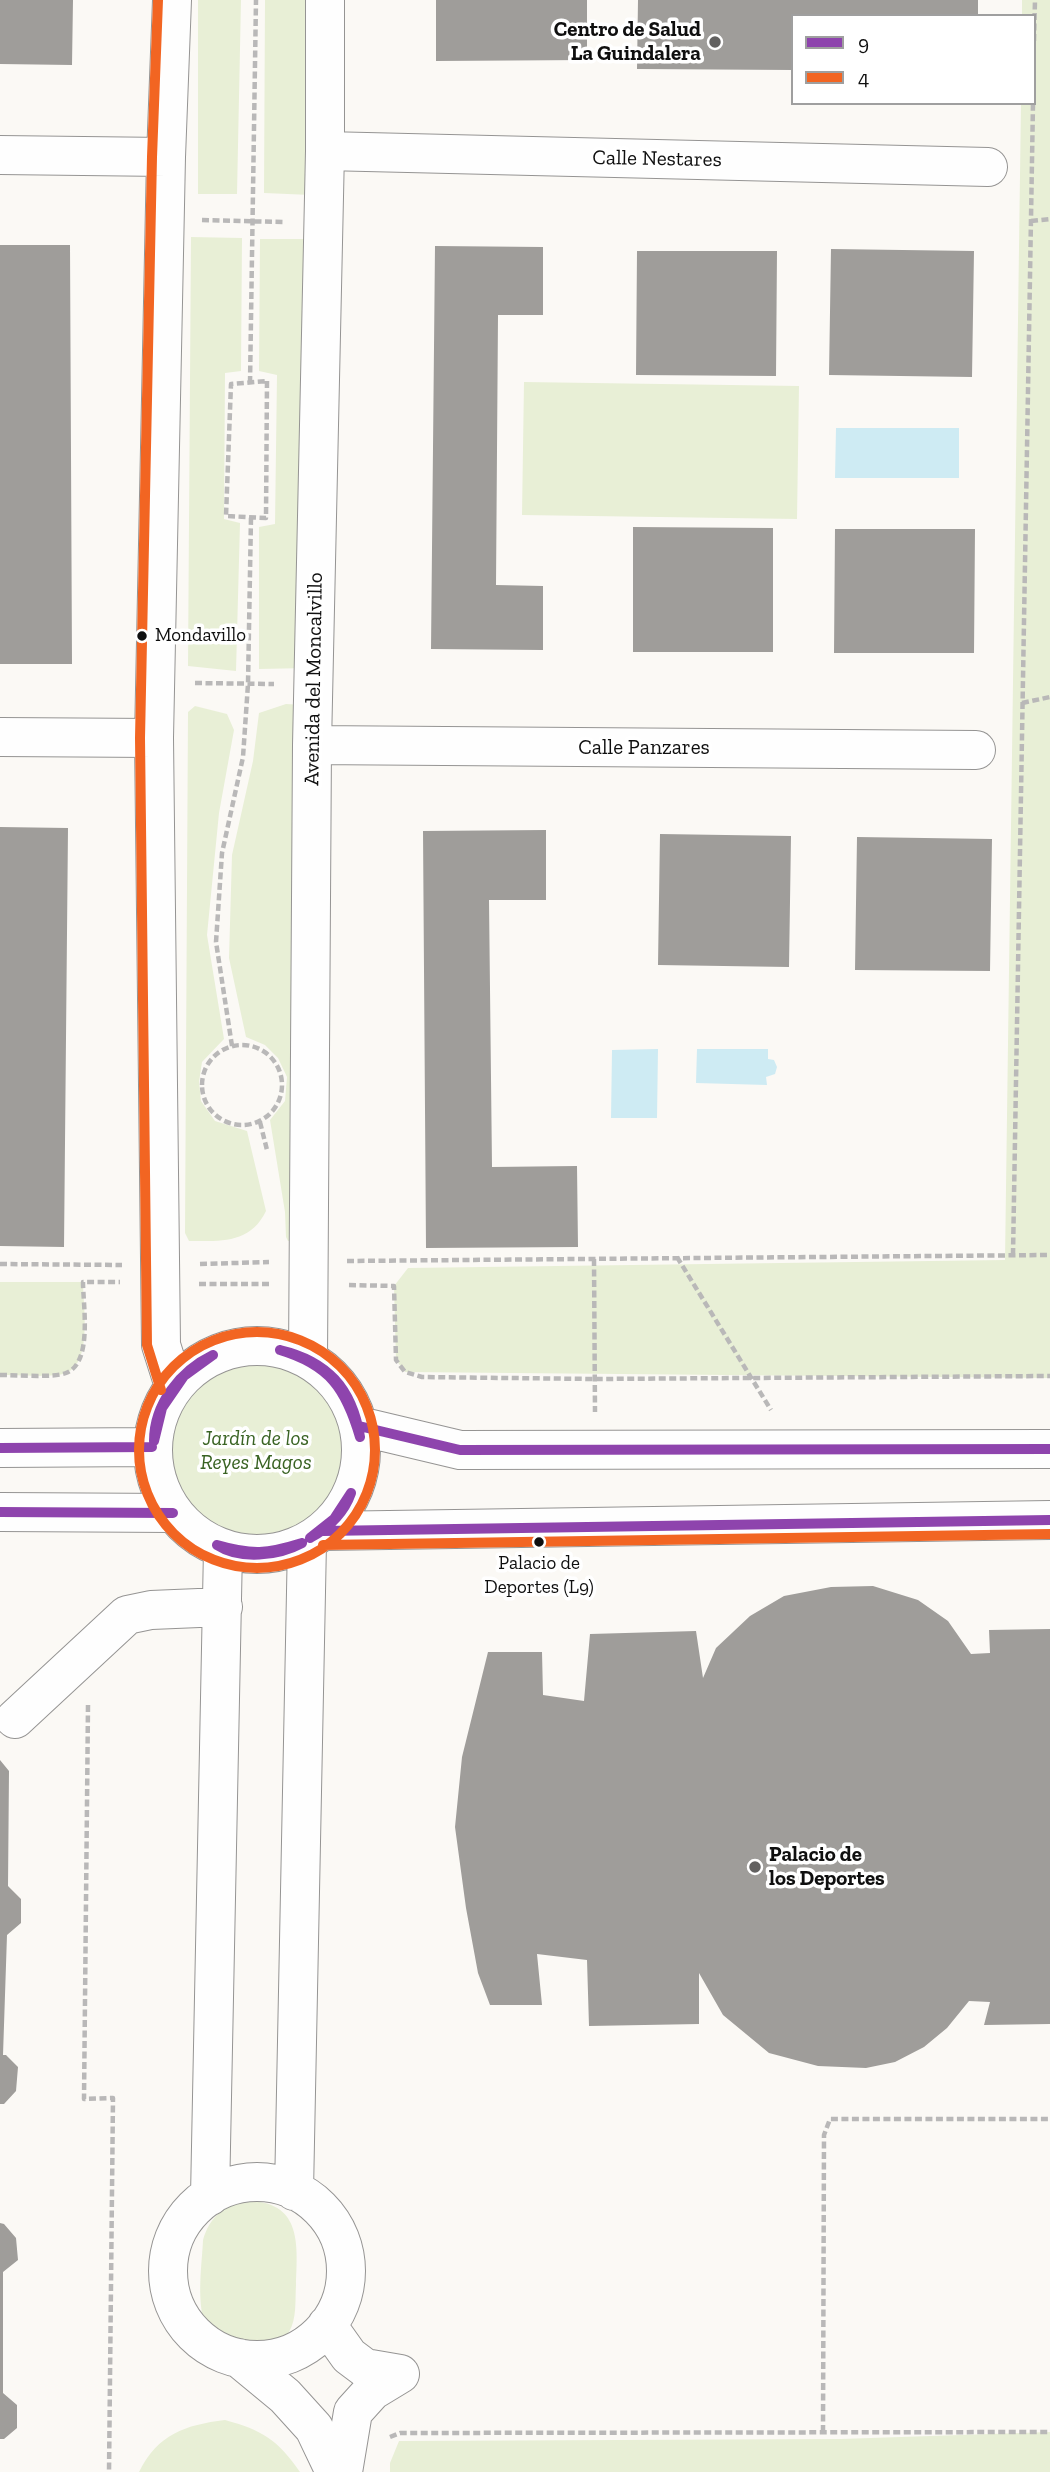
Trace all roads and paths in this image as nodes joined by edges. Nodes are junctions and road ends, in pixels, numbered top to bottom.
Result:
1 (172, 0) edge
2 (256, 0) edge
3 (326, 0) edge
4 (1033, 105) edge
5 (325, 151) junction
6 (0, 155) edge
7 (166, 157) junction
8 (988, 167) dead end
9 (165, 218) junction
10 (1050, 219) edge
11 (252, 221) junction
12 (1031, 221) junction
13 (324, 223) junction
14 (250, 383) junction
15 (251, 517) junction
16 (155, 682) junction
17 (248, 684) junction
18 (313, 685) junction
19 (1050, 697) edge
20 (1022, 703) junction
21 (0, 737) edge
22 (154, 738) junction
23 (312, 745) junction
24 (976, 750) dead end
25 (232, 1046) junction
26 (1013, 1255) junction
27 (1050, 1255) edge
28 (677, 1257) junction
29 (594, 1259) junction
30 (308, 1261) junction
31 (0, 1264) edge
32 (160, 1265) junction
33 (394, 1286) dead end
34 (308, 1358) junction
35 (1050, 1376) edge
36 (751, 1378) junction
37 (595, 1379) junction
38 (174, 1386) junction
39 (359, 1426) junction
40 (152, 1447) junction
41 (0, 1448) edge
42 (795, 1449) junction
43 (1050, 1449) edge
44 (595, 1450) junction
45 (0, 1511) edge
46 (173, 1513) junction
47 (1050, 1520) edge
48 (315, 1536) junction
49 (223, 1549) junction
50 (223, 1607) junction
51 (88, 1700) dead end
52 (15, 1719) dead end
53 (1050, 2119) edge
54 (294, 2191) junction
55 (210, 2196) junction
56 (327, 2325) junction
57 (239, 2358) junction
58 (823, 2432) junction
59 (1050, 2432) edge
60 (386, 2439) dead end
61 (109, 2472) edge
62 (335, 2472) edge
63 (343, 2472) edge

1 - 7 street
2 - 11 path
3 - 5 street, Avenida del Moncalvillo
4 - 12 path
5 - 8 street, Calle Nestares
5 - 13 street, Avenida del Moncalvillo
6 - 7 street
7 - 9 street
9 - 11 path
9 - 16 street
10 - 12 path
11 - 13 path
11 - 14 path
12 - 20 path
13 - 18 street, Avenida del Moncalvillo
14 - 15 path
14 - 15 path
15 - 17 path
16 - 17 path
16 - 22 street
17 - 18 path
17 - 25 path
18 - 23 street, Avenida del Moncalvillo
19 - 20 path
20 - 26 path
21 - 22 street
22 - 32 street
23 - 24 street, Calle Panzares
23 - 30 street, Avenida del Moncalvillo
25 - 25 path
26 - 27 path
26 - 28 path
28 - 29 path
28 - 36 path
29 - 30 path
29 - 37 path
30 - 32 path
30 - 34 street, Avenida del Moncalvillo
31 - 32 path
32 - 38 street
33 - 37 path
34 - 38 street
34 - 39 street
35 - 36 path
36 - 37 path
36 - 42 path
37 - 44 path
38 - 40 street
39 - 44 street
39 - 48 street
40 - 41 street
40 - 46 street
42 - 43 street
42 - 44 street
45 - 46 street
46 - 49 street
47 - 48 street
48 - 49 street
48 - 54 street
49 - 50 street
50 - 52 street
50 - 55 street
51 - 61 path
53 - 58 path
54 - 55 street
54 - 56 street
55 - 57 street
56 - 57 street
56 - 63 street
57 - 62 street
58 - 59 path
58 - 60 path

